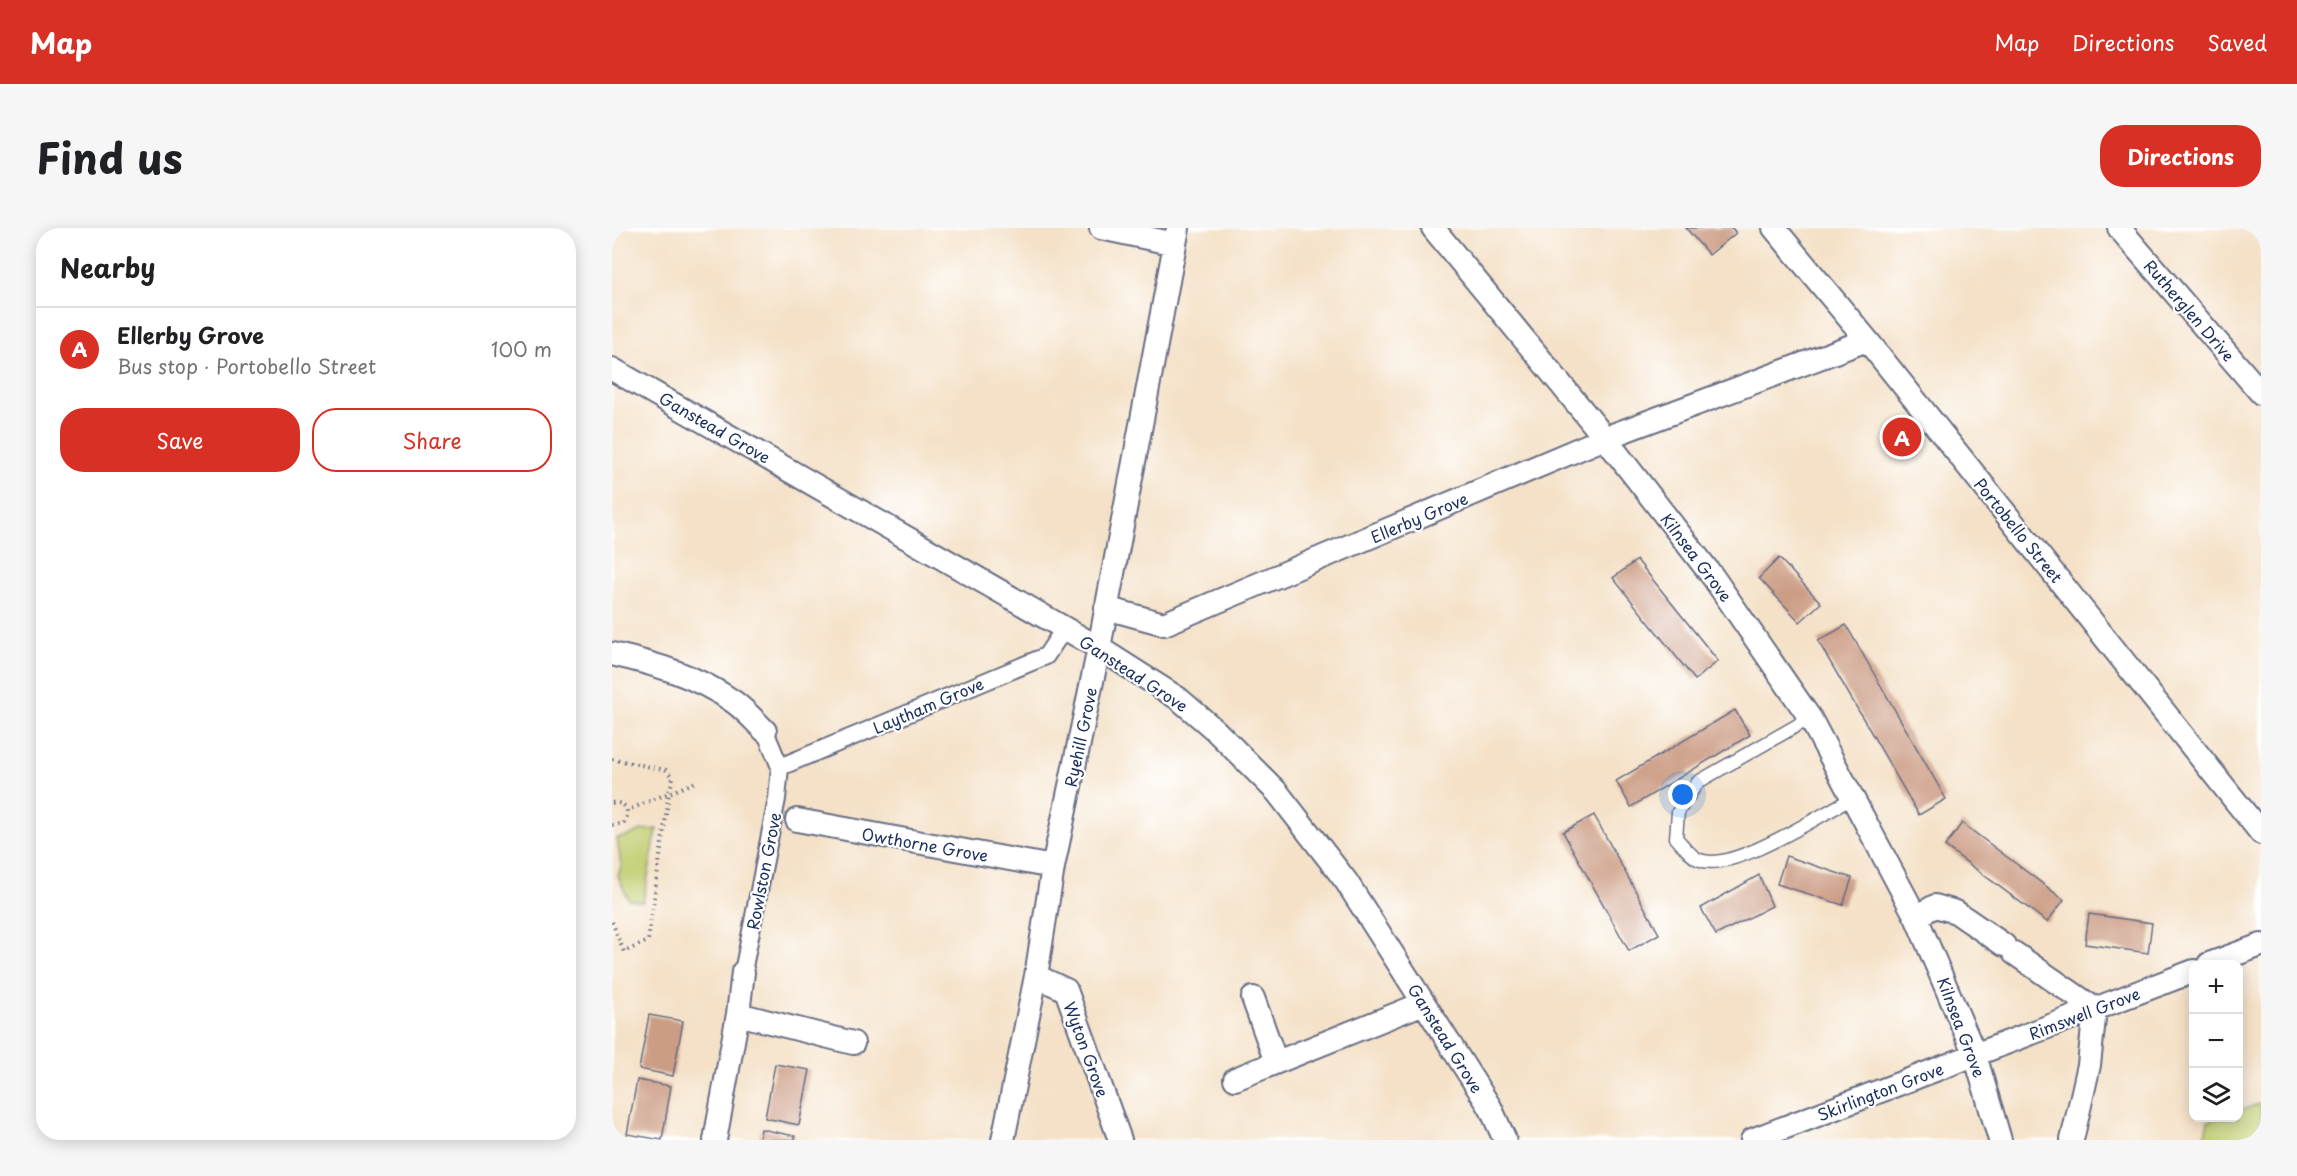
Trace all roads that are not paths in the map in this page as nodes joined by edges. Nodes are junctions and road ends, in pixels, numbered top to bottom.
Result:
1 (1101, 228) edge
2 (1433, 228) edge
3 (1774, 228) edge
4 (2119, 228) edge
5 (1177, 236) edge
6 (1867, 340) junction
7 (617, 378) edge
8 (2261, 393) edge
9 (1605, 438) junction
10 (1106, 608) junction
11 (1064, 629) junction
12 (1099, 648) junction
13 (612, 654) edge
14 (1810, 718) junction
15 (765, 731) joint
16 (780, 767) junction
17 (1853, 798) junction
18 (797, 820) dead end
19 (2261, 833) edge
20 (1053, 867) junction
21 (1916, 917) junction
22 (2261, 945) edge
23 (2220, 960) edge
24 (743, 972) joint
25 (2189, 972) edge
26 (1036, 976) junction
27 (1253, 998) dead end
28 (1424, 1003) junction
29 (2095, 1009) junction
30 (738, 1014) junction
31 (854, 1043) dead end
32 (1975, 1055) junction
33 (1276, 1062) junction
34 (1235, 1079) dead end
35 (715, 1140) edge
36 (1003, 1140) edge
37 (1120, 1140) edge
38 (1505, 1140) edge
39 (1752, 1140) edge
40 (2000, 1140) edge
41 (2072, 1140) edge

1 - 5 street
2 - 9 street, Kilnsea Grove
3 - 6 street, Portobello Street
4 - 8 street, Rutherglen Drive
5 - 10 street, Ryehill Grove
6 - 9 street, Ellerby Grove
6 - 19 street, Portobello Street
7 - 11 street, Ganstead Grove
9 - 10 street, Ellerby Grove
9 - 14 street, Kilnsea Grove
10 - 12 street, Ryehill Grove
11 - 12 street, Ganstead Grove
11 - 16 street, Laytham Grove
12 - 20 street, Ryehill Grove
12 - 28 street, Ganstead Grove
13 - 15 street
14 - 17 street, Kilnsea Grove
14 - 17 lane
15 - 16 street, Rowlston Grove
16 - 24 street, Rowlston Grove
17 - 21 street, Kilnsea Grove
18 - 20 street, Owthorne Grove
20 - 26 street, Ryehill Grove
21 - 29 street
21 - 32 street, Kilnsea Grove
22 - 23 street
24 - 30 street, Rowlston Grove
25 - 29 street, Rimswell Grove
26 - 36 street, Ryehill Grove
26 - 37 street, Wyton Grove
27 - 33 street
28 - 33 street
28 - 38 street, Ganstead Grove
29 - 32 street, Rimswell Grove
29 - 41 street
30 - 31 street
30 - 35 street, Rowlston Grove
32 - 39 street, Skirlington Grove
32 - 40 street, Kilnsea Grove
33 - 34 street

